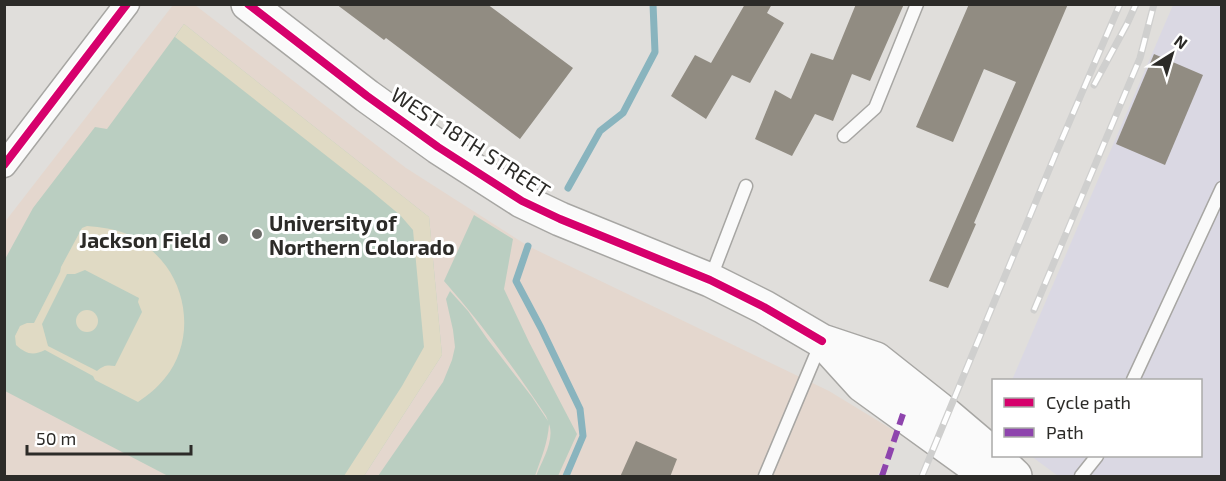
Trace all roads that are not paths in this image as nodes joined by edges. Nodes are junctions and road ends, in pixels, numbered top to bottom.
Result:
1 (127, 4) edge
2 (248, 4) edge
3 (917, 4) edge
4 (844, 136) dead end
5 (4, 165) edge
6 (746, 186) dead end
7 (1221, 188) edge
8 (710, 280) junction
9 (822, 341) junction
10 (1134, 379) edge
11 (992, 453) edge
12 (996, 457) edge
13 (1096, 457) edge
14 (765, 477) edge
15 (988, 477) edge
16 (1015, 477) edge
17 (1081, 477) edge

1 - 5 street
2 - 8 main road, WEST 18TH STREET
3 - 4 lane
6 - 8 lane
7 - 10 lane
8 - 9 main road, WEST 18TH STREET
9 - 11 main road, WEST 18TH STREET
9 - 14 lane
9 - 15 main road, WEST 18TH STREET
12 - 16 main road, WEST 18TH STREET
13 - 17 lane

